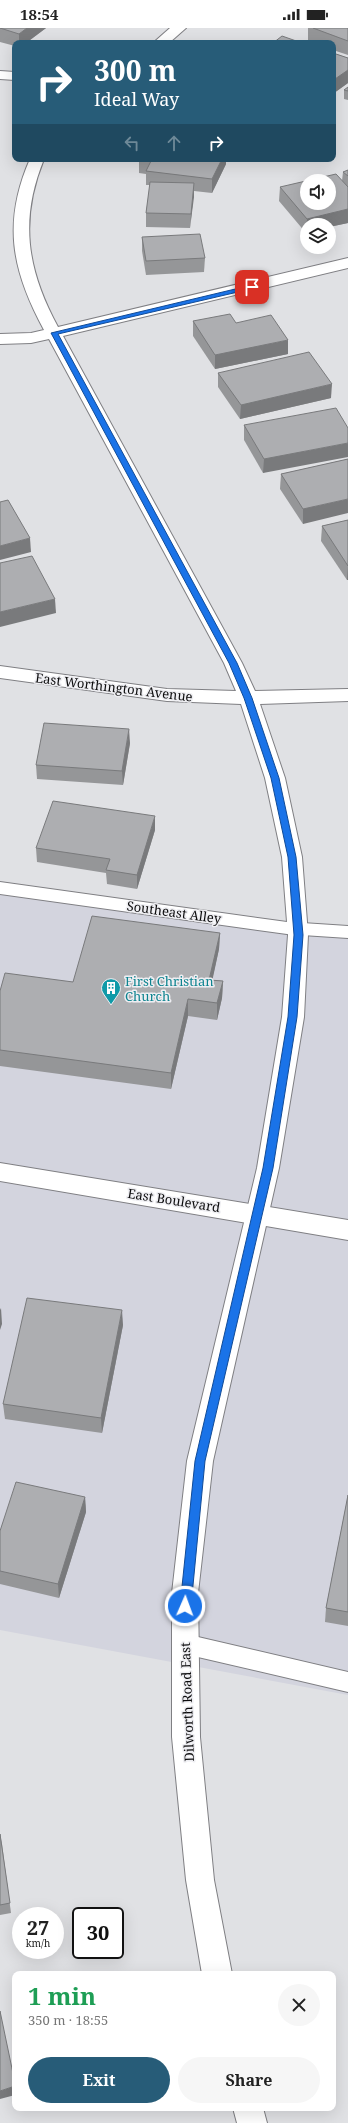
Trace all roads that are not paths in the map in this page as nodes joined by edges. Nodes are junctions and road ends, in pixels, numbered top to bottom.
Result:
1 (179, 28) edge
2 (164, 40) edge
3 (0, 75) edge
4 (12, 76) edge
5 (36, 162) edge
6 (348, 263) edge
7 (54, 333) junction
8 (0, 339) edge
9 (0, 672) edge
10 (348, 695) edge
11 (248, 698) junction
12 (0, 888) edge
13 (298, 929) junction
14 (348, 932) edge
15 (0, 1172) edge
16 (257, 1214) junction
17 (348, 1230) edge
18 (185, 1644) junction
19 (348, 1682) edge
20 (216, 1971) edge
21 (249, 2111) edge
22 (252, 2123) edge

1 - 2 street
3 - 4 street
5 - 7 street, Dilworth Road East
6 - 7 street
7 - 8 street
7 - 11 street, Dilworth Road East
9 - 11 street, East Worthington Avenue
10 - 11 street, East Worthington Avenue
11 - 13 street, Dilworth Road East
12 - 13 lane, Southeast Alley
13 - 14 lane, Southeast Alley
13 - 16 street, Dilworth Road East
15 - 16 street, East Boulevard
16 - 17 street, East Boulevard
16 - 18 street, Dilworth Road East
18 - 19 lane
18 - 20 street, Dilworth Road East
21 - 22 street

